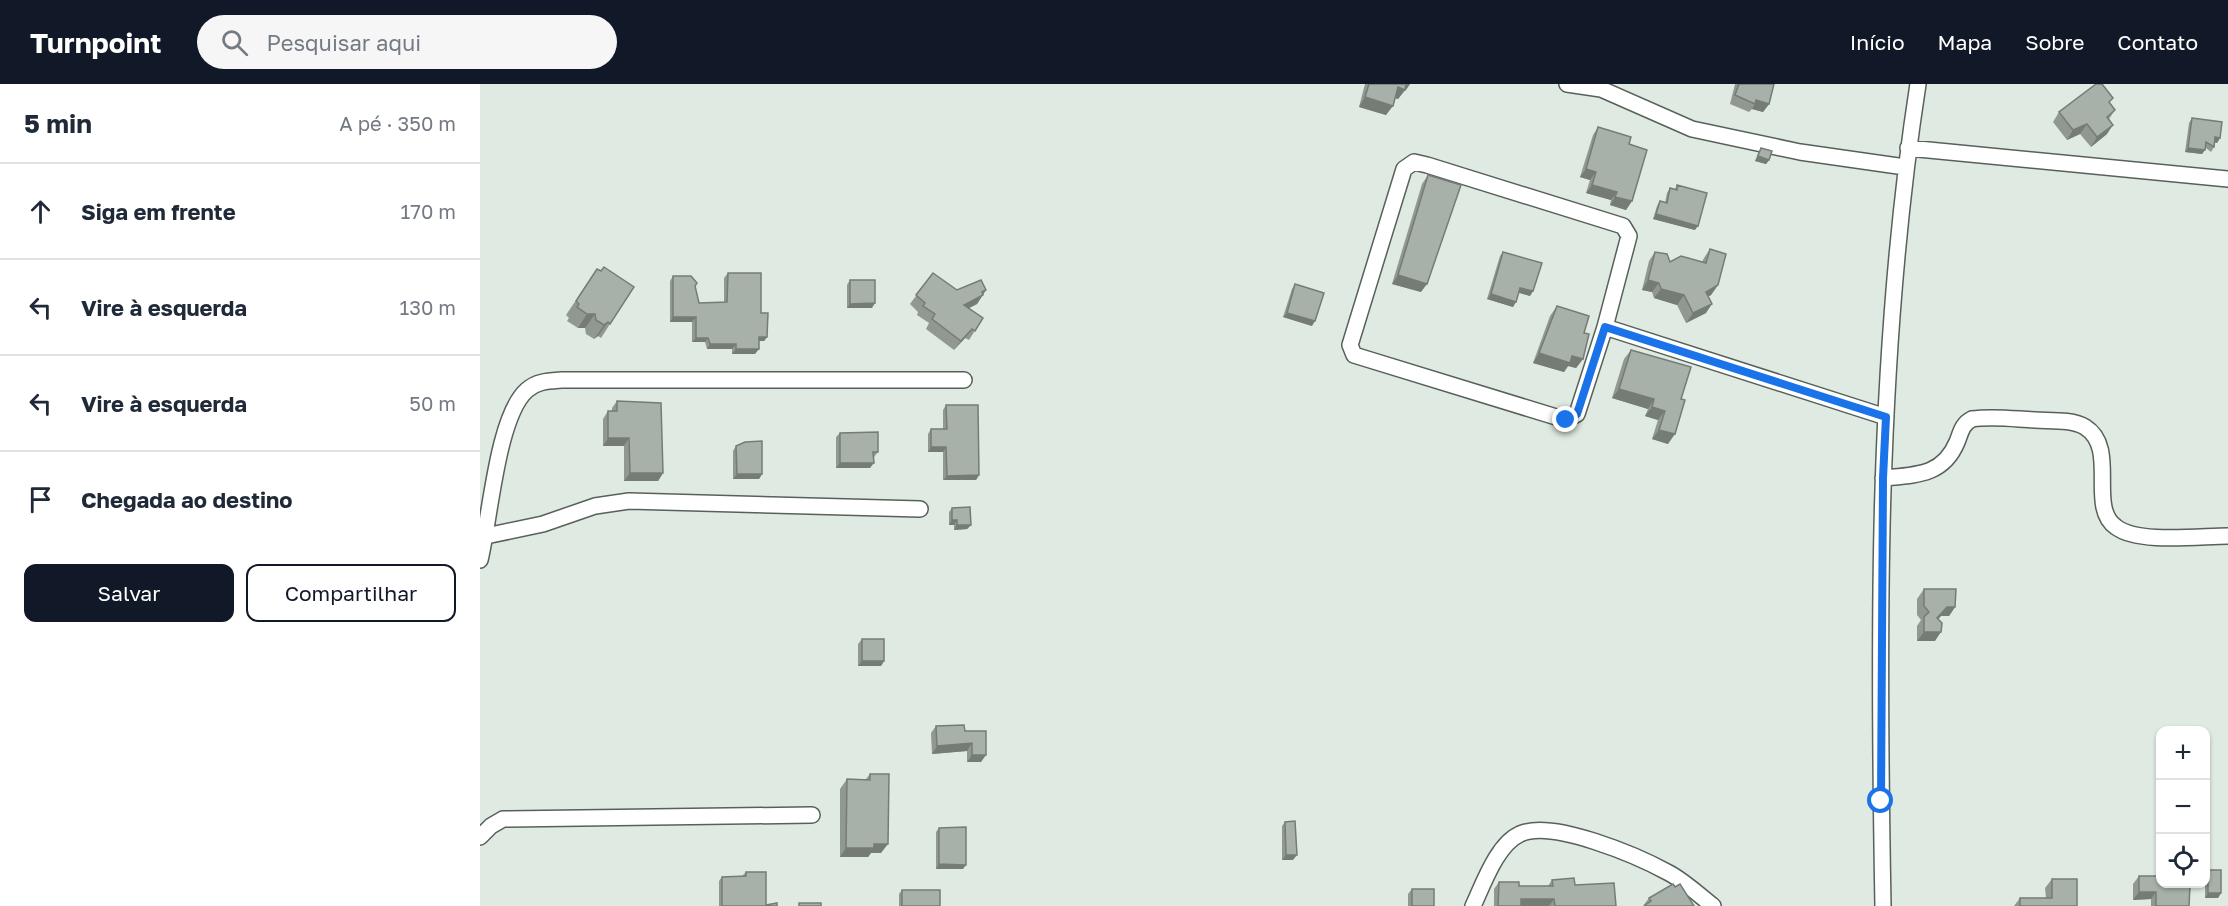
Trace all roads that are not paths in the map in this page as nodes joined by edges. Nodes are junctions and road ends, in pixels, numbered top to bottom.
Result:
1 (1567, 84) edge
2 (1918, 84) edge
3 (1908, 148) junction
4 (1905, 167) junction
5 (2228, 179) edge
6 (1605, 327) junction
7 (964, 380) dead end
8 (1886, 417) junction
9 (1883, 478) junction
10 (920, 509) dead end
11 (486, 536) junction
12 (2228, 536) edge
13 (480, 560) edge
14 (812, 815) dead end
15 (480, 837) edge
16 (1473, 906) edge
17 (1713, 906) edge
18 (1883, 906) edge

1 - 4 street
2 - 3 street
3 - 4 street
3 - 5 street
4 - 8 street
6 - 6 street
6 - 8 street
7 - 11 street
8 - 9 street
9 - 12 street
9 - 18 street
10 - 11 street
11 - 13 street
14 - 15 street
16 - 17 street

